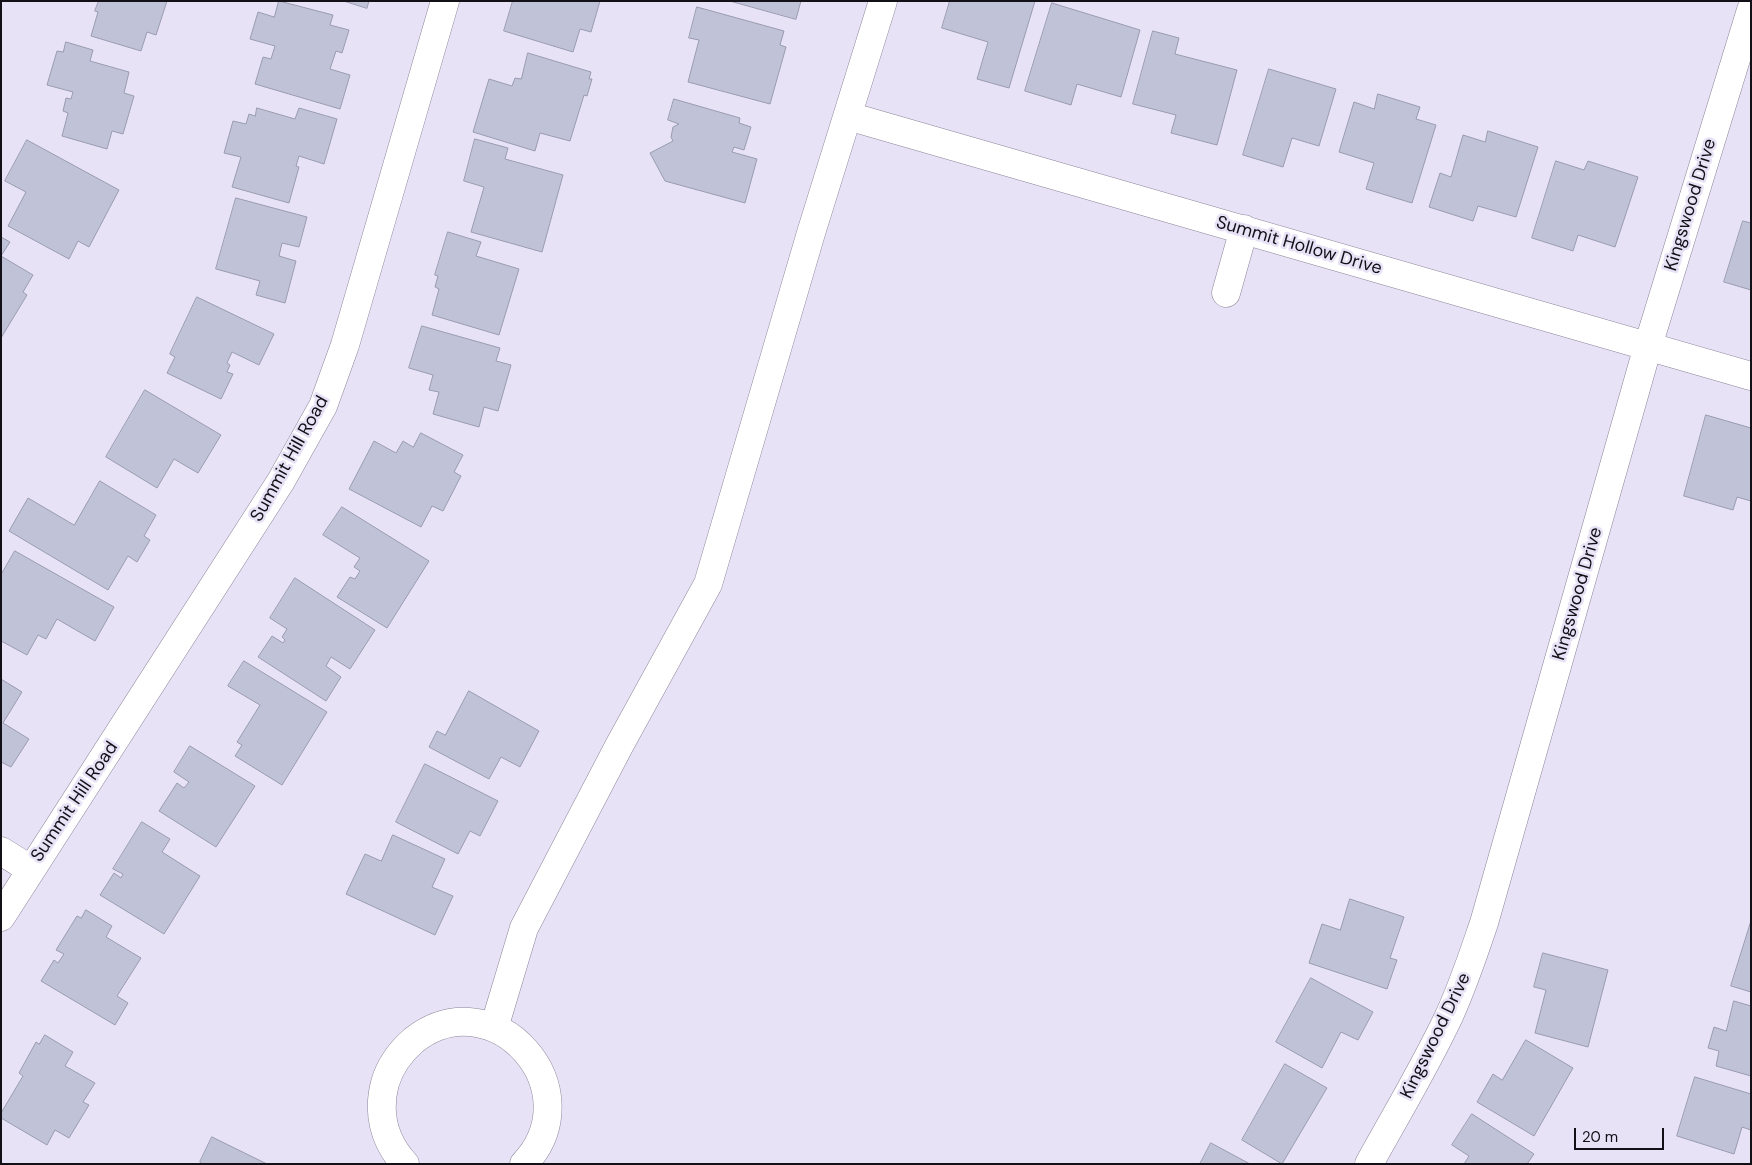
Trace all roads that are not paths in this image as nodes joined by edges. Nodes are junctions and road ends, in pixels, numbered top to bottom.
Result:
1 (445, 1) edge
2 (883, 1) edge
3 (1751, 10) edge
4 (848, 116) junction
5 (1244, 229) junction
6 (1226, 293) dead end
7 (1648, 346) junction
8 (1751, 376) edge
9 (1, 851) edge
10 (30, 869) junction
11 (1, 917) edge
12 (494, 1028) junction
13 (538, 1160) edge
14 (405, 1164) edge
15 (1369, 1164) edge

1 - 10 street, Summit Hill Road
2 - 4 street
3 - 7 street, Kingswood Drive
4 - 5 street, Summit Hollow Drive
4 - 12 street
5 - 6 street
5 - 7 street, Summit Hollow Drive
7 - 8 street, Summit Hollow Drive
7 - 15 street, Kingswood Drive
9 - 10 street
10 - 11 street, Summit Hill Road
12 - 13 street
12 - 14 street

